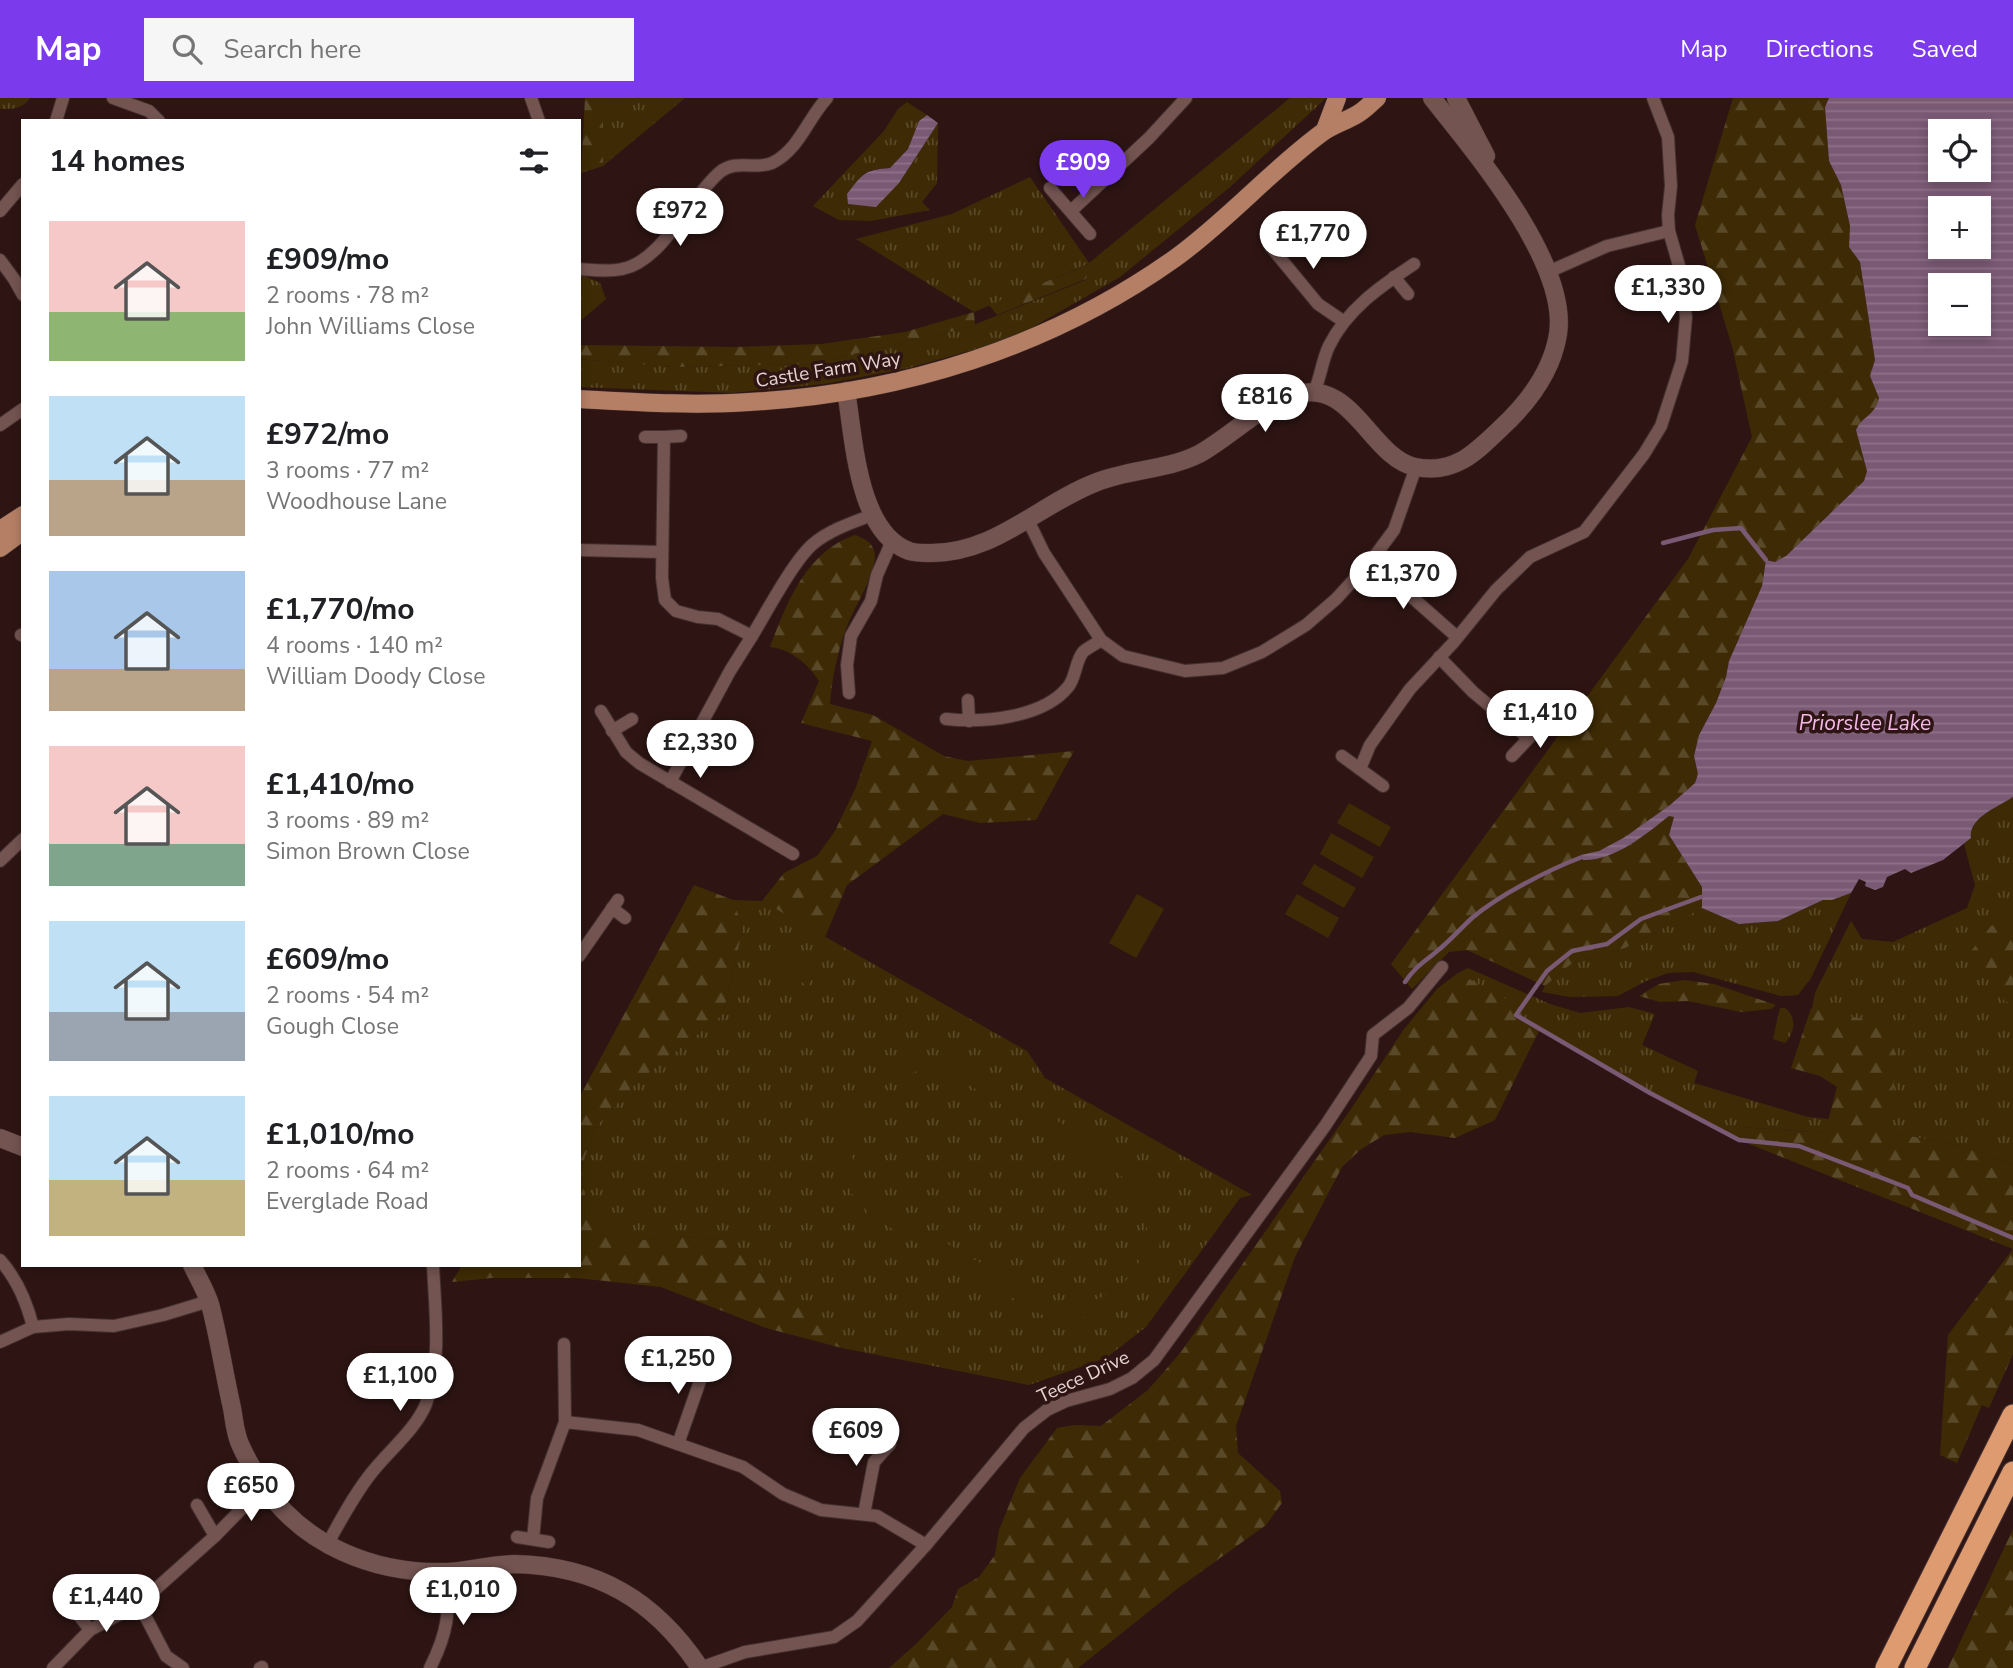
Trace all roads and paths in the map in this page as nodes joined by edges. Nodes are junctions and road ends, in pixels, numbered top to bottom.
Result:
1 (62, 98) edge
2 (113, 98) edge
3 (531, 98) edge
4 (827, 98) edge
5 (1186, 98) edge
6 (1337, 98) edge
7 (1352, 98) edge
8 (1377, 98) edge
9 (1432, 98) edge
10 (1456, 98) edge
11 (1653, 98) edge
12 (57, 119) edge
13 (157, 119) edge
14 (537, 119) edge
15 (1328, 123) junction
16 (21, 186) edge
17 (1502, 187) junction
18 (1050, 188) dead end
19 (0, 211) edge
20 (1071, 211) junction
21 (1274, 223) dead end
22 (1669, 231) junction
23 (1090, 234) dead end
24 (0, 260) edge
25 (1414, 264) dead end
26 (581, 269) edge
27 (1548, 272) junction
28 (1394, 277) junction
29 (21, 291) edge
30 (1408, 294) dead end
31 (1343, 321) junction
32 (846, 391) junction
33 (1314, 392) junction
34 (581, 399) edge
35 (21, 411) edge
36 (0, 425) edge
37 (681, 436) dead end
38 (645, 437) dead end
39 (664, 437) junction
40 (1416, 467) junction
41 (21, 515) edge
42 (872, 515) junction
43 (1028, 520) junction
44 (0, 530) edge
45 (21, 532) edge
46 (892, 541) junction
47 (0, 548) edge
48 (581, 550) edge
49 (661, 552) junction
50 (1371, 561) junction
51 (752, 636) junction
52 (1457, 637) junction
53 (1101, 640) junction
54 (1439, 657) junction
55 (849, 694) dead end
56 (968, 701) dead end
57 (601, 710) dead end
58 (632, 719) dead end
59 (946, 719) dead end
60 (969, 721) junction
61 (1544, 722) dead end
62 (612, 731) junction
63 (1528, 738) junction
64 (1342, 756) dead end
65 (1512, 756) dead end
66 (1360, 769) junction
67 (670, 782) junction
68 (1382, 786) dead end
69 (21, 841) edge
70 (793, 853) dead end
71 (1, 858) edge
72 (625, 918) dead end
73 (581, 953) edge
74 (1442, 967) dead end
75 (0, 1139) edge
76 (21, 1146) edge
77 (0, 1260) edge
78 (193, 1267) edge
79 (433, 1267) edge
80 (209, 1301) junction
81 (33, 1327) junction
82 (0, 1342) edge
83 (564, 1344) dead end
84 (708, 1359) dead end
85 (391, 1367) dead end
86 (432, 1380) junction
87 (2013, 1415) edge
88 (565, 1422) junction
89 (678, 1444) junction
90 (890, 1444) dead end
91 (2013, 1472) edge
92 (264, 1486) junction
93 (197, 1505) dead end
94 (864, 1514) junction
95 (215, 1536) junction
96 (517, 1537) dead end
97 (533, 1539) junction
98 (549, 1542) dead end
99 (327, 1545) junction
100 (926, 1545) junction
101 (447, 1572) junction
102 (62, 1593) dead end
103 (139, 1604) junction
104 (90, 1630) junction
105 (53, 1668) edge
106 (183, 1668) edge
107 (430, 1668) edge
108 (700, 1668) edge
109 (1886, 1668) edge
110 (1915, 1668) edge

1 - 12 street
2 - 13 street
3 - 14 street
4 - 26 street
5 - 20 street
6 - 15 main road
7 - 15 main road
8 - 15 main road, Castle Farm Way
9 - 17 street
10 - 17 street
11 - 22 street
15 - 32 main road, Castle Farm Way
16 - 19 street
17 - 27 street
18 - 20 street
20 - 23 street
21 - 31 street
22 - 27 street
22 - 52 street
24 - 29 street
25 - 28 street
27 - 40 street
28 - 30 street
28 - 31 street
31 - 33 street
32 - 34 main road, Castle Farm Way
32 - 42 street
33 - 40 street
33 - 43 street
35 - 36 street
37 - 39 street
38 - 39 street
39 - 49 street
40 - 50 street
41 - 44 main road
42 - 46 street
42 - 51 street
43 - 46 street
43 - 53 street
45 - 47 main road
46 - 55 street
48 - 49 street
49 - 51 street
50 - 52 street
50 - 53 street
51 - 67 street
52 - 54 street
53 - 60 street
54 - 63 street
54 - 66 street
56 - 60 street
57 - 62 street
58 - 62 street
59 - 60 street
61 - 63 street
62 - 67 street
63 - 65 street
64 - 66 street
66 - 68 street
67 - 70 street
69 - 71 street
72 - 73 street
74 - 100 street, Teece Drive
75 - 76 street
77 - 81 street
78 - 80 street
79 - 86 street
80 - 81 street
80 - 92 street
81 - 82 street
83 - 88 street
84 - 89 street
85 - 86 street
86 - 99 street
87 - 109 highway
88 - 89 street
88 - 97 street
89 - 94 street
90 - 94 street
91 - 110 highway
92 - 95 street
92 - 99 street
93 - 95 street
94 - 100 street
95 - 103 street
96 - 97 street
97 - 98 street
99 - 101 street
100 - 108 street, Teece Drive
101 - 107 street
101 - 108 street
102 - 104 street
103 - 104 street
103 - 106 street
104 - 105 street

